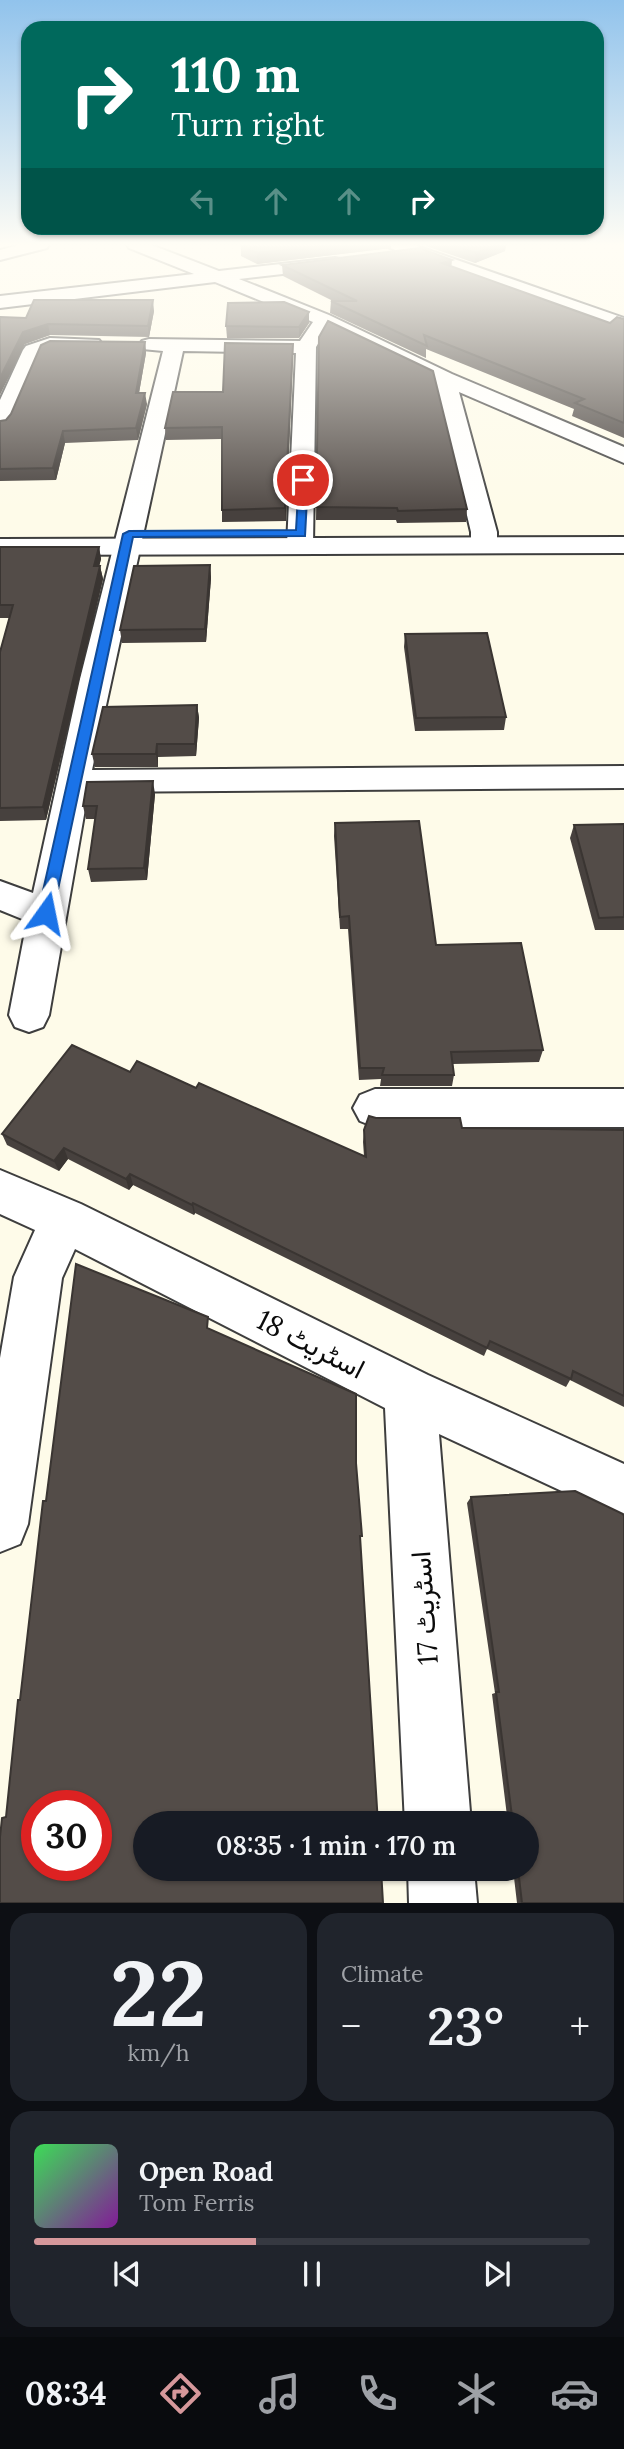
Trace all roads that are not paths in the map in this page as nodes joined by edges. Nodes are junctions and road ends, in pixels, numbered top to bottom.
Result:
1 (314, 333) edge
2 (351, 333) edge
3 (109, 344) edge
4 (135, 345) edge
5 (174, 346) junction
6 (306, 347) junction
7 (445, 378) junction
8 (0, 424) edge
9 (624, 456) edge
10 (624, 532) edge
11 (0, 534) edge
12 (484, 538) junction
13 (301, 539) junction
14 (126, 541) junction
15 (624, 545) edge
16 (0, 547) edge
17 (624, 777) edge
18 (73, 781) junction
19 (0, 895) edge
20 (46, 913) junction
21 (29, 1015) dead end
22 (375, 1108) dead end
23 (624, 1108) edge
24 (0, 1191) edge
25 (64, 1220) junction
26 (410, 1393) junction
27 (624, 1492) edge
28 (0, 1524) edge
29 (437, 1811) edge
30 (442, 1881) edge
31 (443, 1903) edge

1 - 6 street
2 - 7 street
3 - 8 street
4 - 5 street
5 - 6 street
5 - 14 street
6 - 13 street
7 - 9 street
7 - 12 street
10 - 12 street
11 - 14 street
12 - 13 street
12 - 15 street
13 - 14 street
14 - 16 street
14 - 18 street
17 - 18 street
18 - 20 street
19 - 20 street
20 - 21 street
22 - 23 street
24 - 25 street, اسٹریٹ 18
25 - 26 street, اسٹریٹ 18
25 - 28 street
26 - 27 street, اسٹریٹ 18
26 - 29 street, اسٹریٹ 17
30 - 31 street

